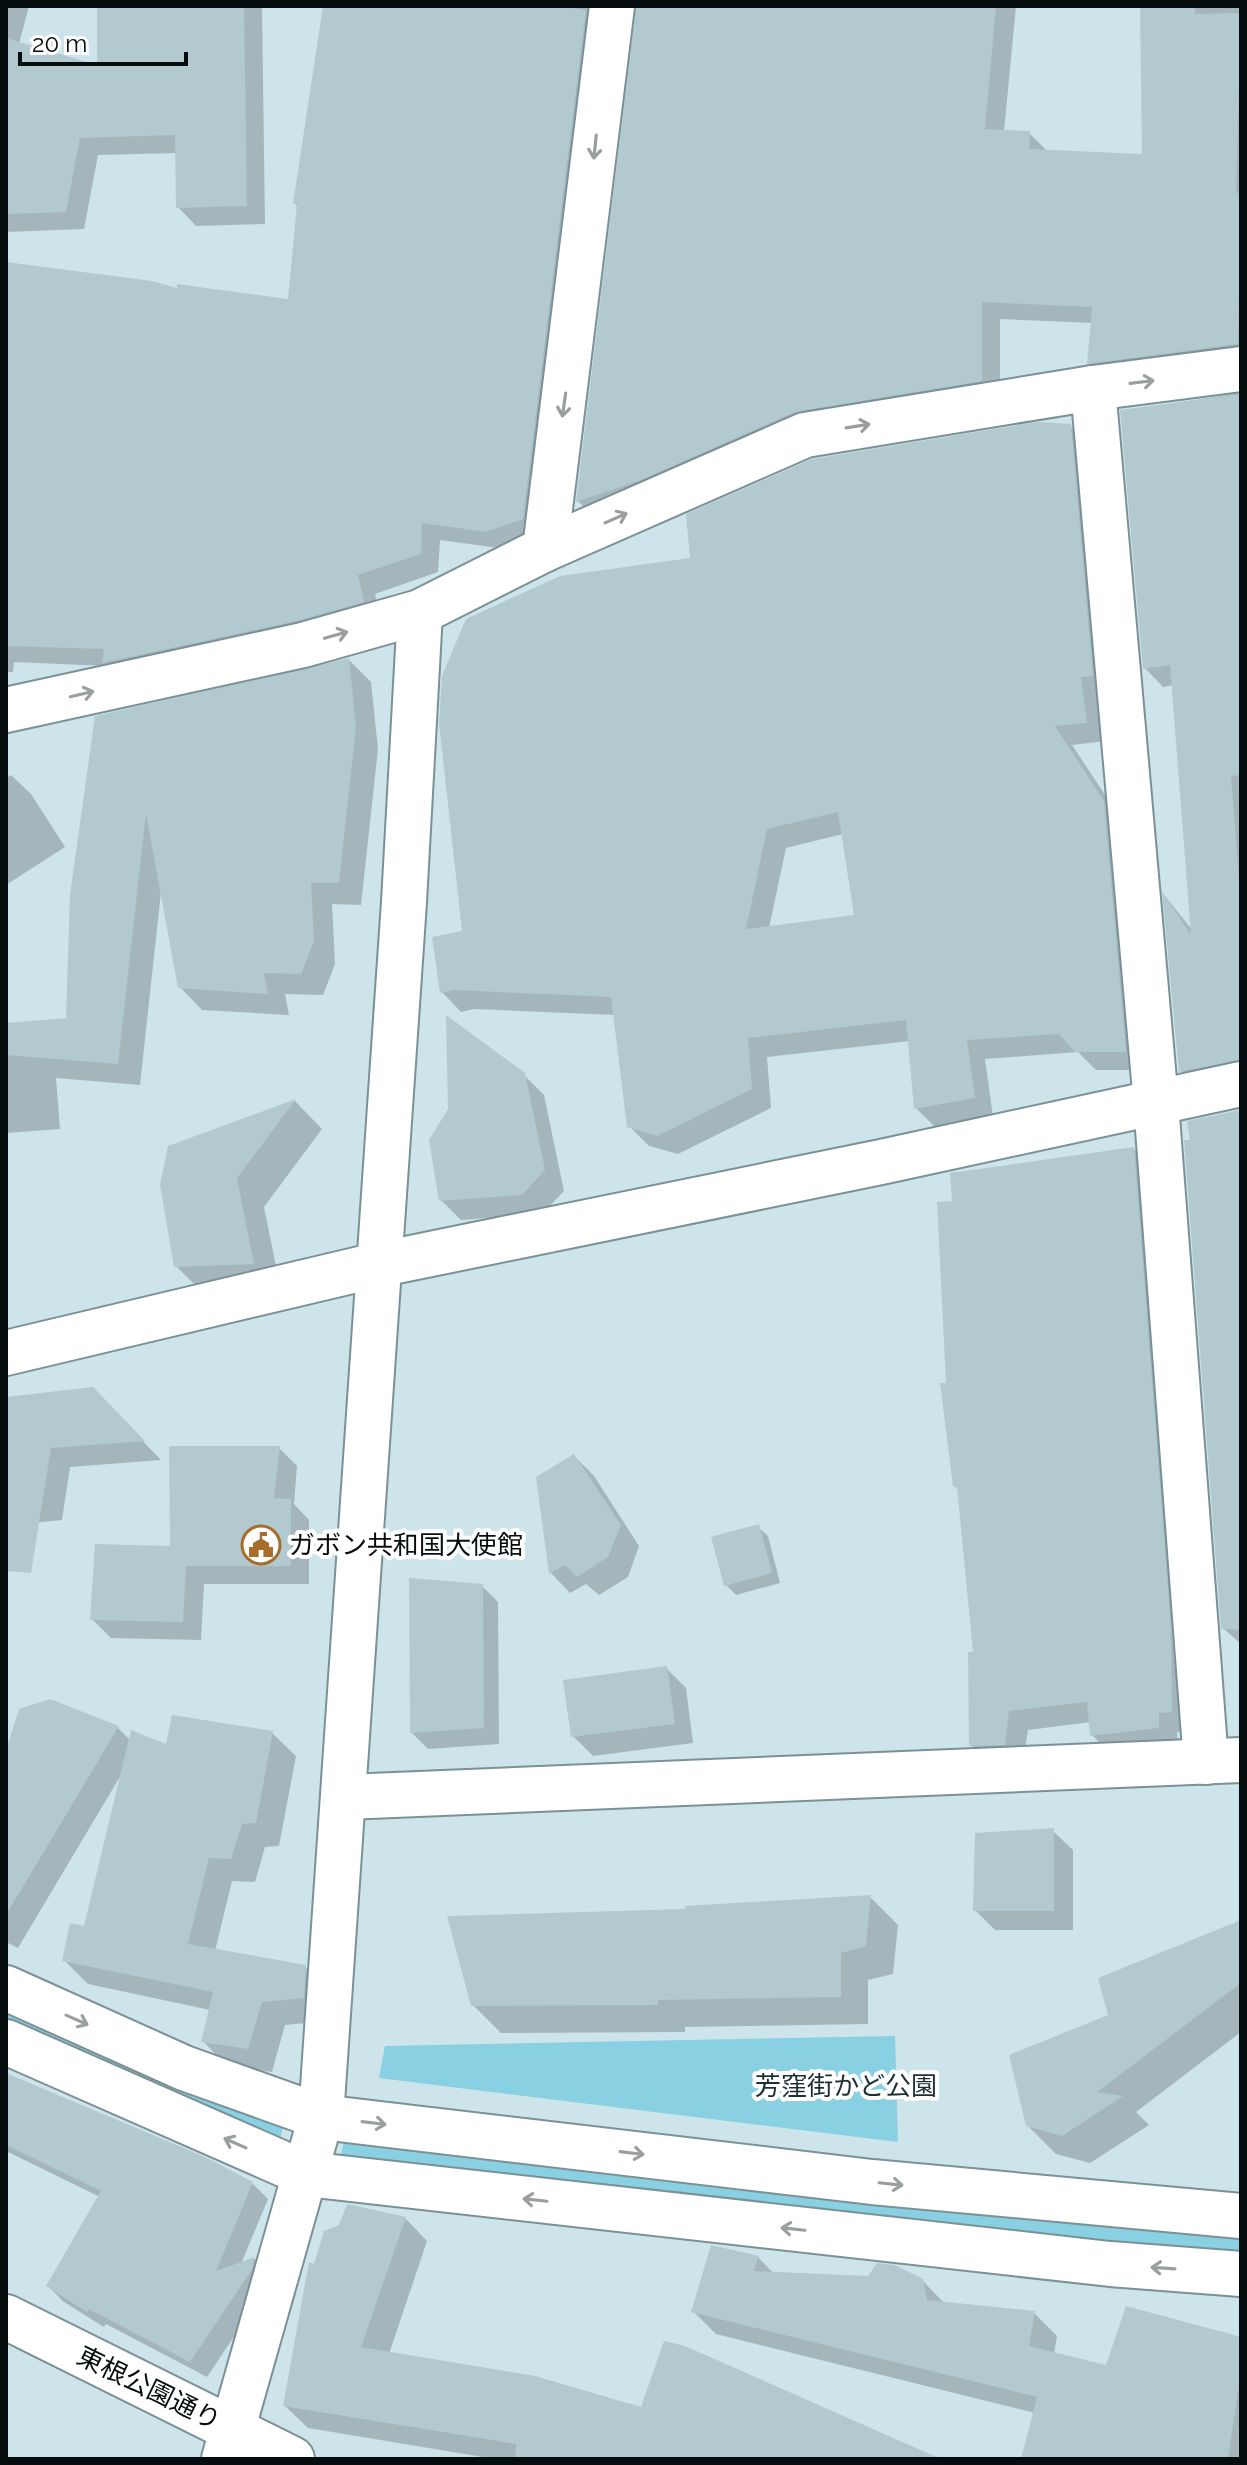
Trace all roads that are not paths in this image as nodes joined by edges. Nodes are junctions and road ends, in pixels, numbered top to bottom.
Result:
1 (612, 6) edge
2 (1241, 369) edge
3 (1093, 388) junction
4 (545, 549) junction
5 (420, 612) junction
6 (6, 710) edge
7 (1241, 1084) edge
8 (1156, 1103) junction
9 (377, 1265) junction
10 (6, 1353) edge
11 (1224, 1761) edge
12 (345, 1797) junction
13 (6, 1988) edge
14 (6, 2042) edge
15 (321, 2117) junction
16 (306, 2174) junction
17 (1241, 2216) edge
18 (1241, 2274) edge
19 (6, 2317) edge
20 (228, 2444) edge
21 (292, 2459) edge

1 -> 4 street
3 -> 2 street
4 -> 3 street
3 - 8 street
4 - 5 street
6 -> 5 street
5 - 9 street
7 - 8 street
8 - 9 street
8 - 11 street
9 - 10 street
9 - 12 street
11 - 12 street
12 - 15 street
13 -> 15 street
16 -> 14 street
15 - 16 street
15 -> 17 street
18 -> 16 street
16 - 20 street
19 - 20 street, 東根公園通り
20 - 21 street, 東根公園通り

